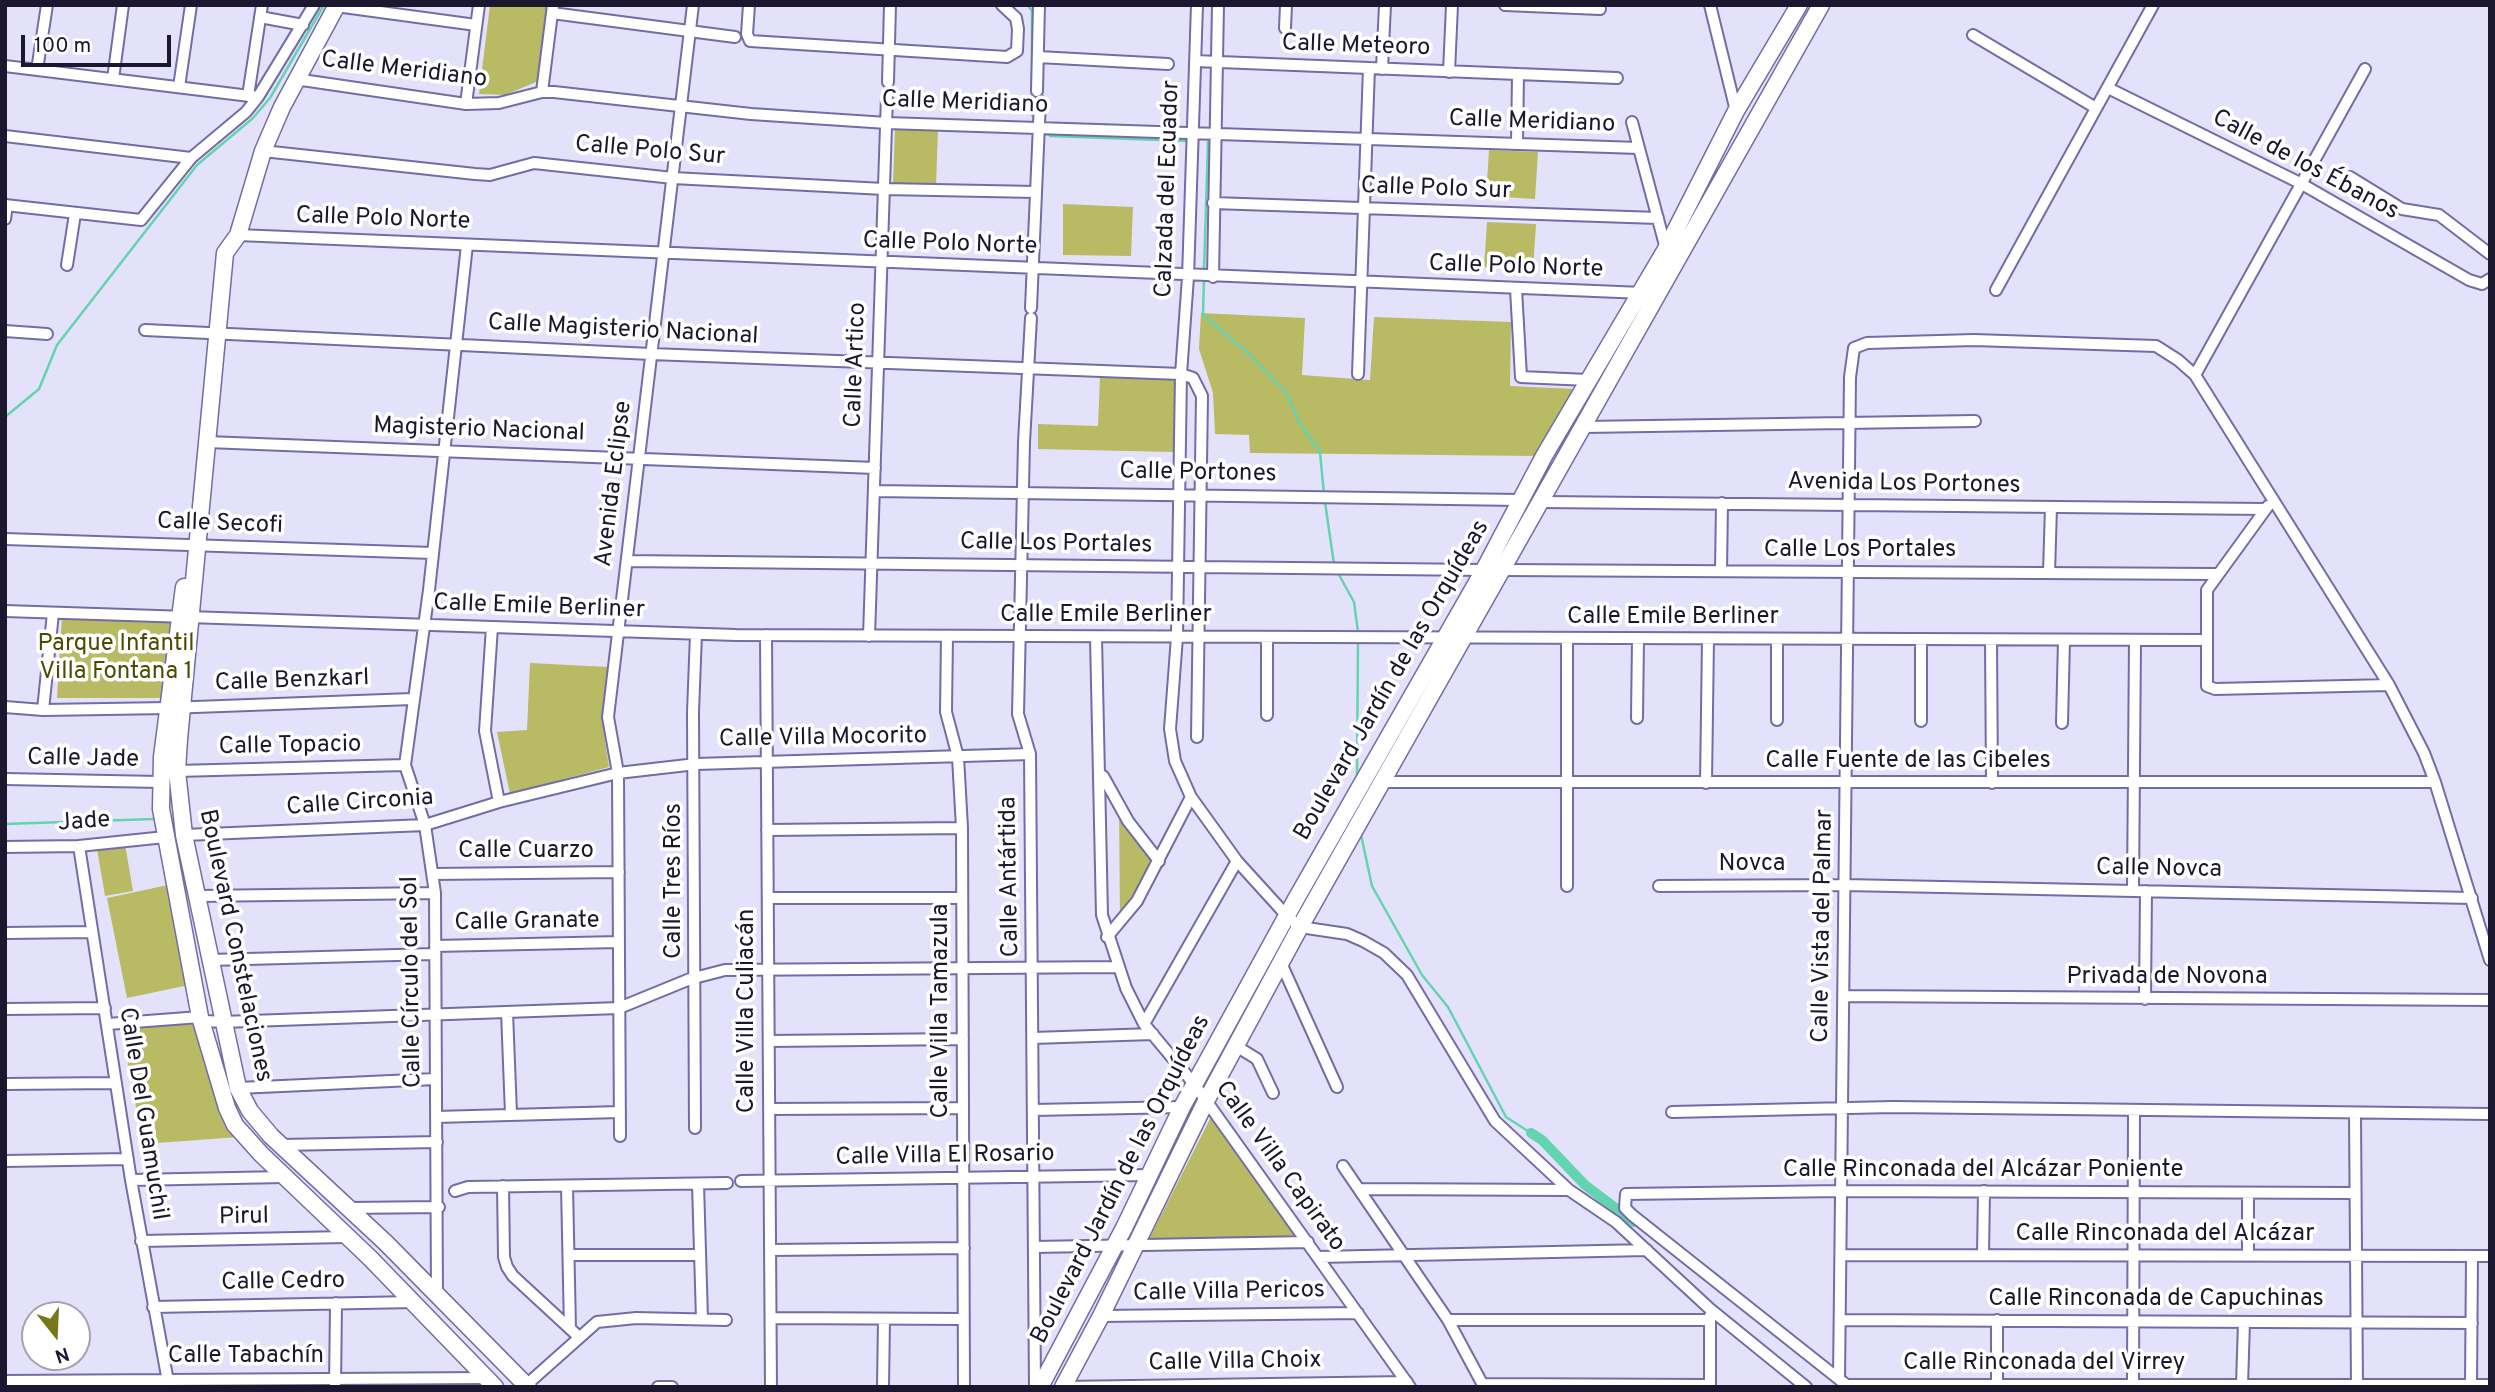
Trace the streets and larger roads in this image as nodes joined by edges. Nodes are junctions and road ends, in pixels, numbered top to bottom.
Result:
1 (47, 5) edge
2 (123, 5) edge
3 (191, 5) edge
4 (262, 5) edge
5 (314, 5) edge
6 (479, 5) edge
7 (693, 5) edge
8 (748, 5) edge
9 (890, 5) edge
10 (1002, 5) edge
11 (1039, 5) edge
12 (1196, 5) edge
13 (1219, 5) edge
14 (1286, 5) edge
15 (1385, 5) edge
16 (1452, 5) edge
17 (1505, 5) edge
18 (1710, 5) edge
19 (1799, 5) edge
20 (1821, 5) edge
21 (2152, 5) edge
22 (336, 6) edge
23 (552, 9) edge
24 (1600, 9) dead end
25 (260, 18) junction
26 (303, 25) junction
27 (476, 25) junction
28 (1285, 28) dead end
29 (690, 31) junction
30 (1973, 35) dead end
31 (735, 37) dead end
32 (888, 51) junction
33 (1038, 57) junction
34 (1195, 61) junction
35 (1217, 62) junction
36 (1167, 64) dead end
37 (5, 66) edge
38 (1368, 68) junction
39 (37, 69) junction
40 (1382, 69) junction
41 (2365, 69) dead end
42 (1448, 72) junction
43 (1518, 74) junction
44 (1617, 78) dead end
45 (113, 79) junction
46 (295, 79) junction
47 (888, 82) dead end
48 (179, 87) junction
49 (2108, 88) junction
50 (542, 92) junction
51 (253, 96) junction
52 (887, 96) dead end
53 (466, 104) junction
54 (681, 105) junction
55 (2095, 108) junction
56 (1737, 111) junction
57 (1632, 122) dead end
58 (887, 123) junction
59 (1038, 128) junction
60 (1192, 133) junction
61 (1216, 134) junction
62 (5, 136) edge
63 (1366, 139) junction
64 (1517, 144) junction
65 (1639, 148) junction
66 (263, 151) junction
67 (191, 158) junction
68 (2350, 177) dead end
69 (673, 178) junction
70 (2300, 183) junction
71 (884, 189) junction
72 (1036, 192) junction
73 (1213, 203) junction
74 (6, 205) edge
75 (1364, 208) junction
76 (75, 214) junction
77 (1658, 218) junction
78 (5, 219) edge
79 (238, 235) junction
80 (467, 245) junction
81 (1666, 249) junction
82 (663, 254) junction
83 (2490, 254) edge
84 (881, 263) junction
85 (67, 265) dead end
86 (1032, 270) junction
87 (1188, 277) junction
88 (1213, 277) junction
89 (2486, 282) edge
90 (1361, 283) junction
91 (1516, 289) junction
92 (1996, 290) dead end
93 (1639, 293) junction
94 (1660, 294) junction
95 (145, 330) dead end
96 (5, 331) edge
97 (217, 332) junction
98 (47, 334) dead end
99 (456, 344) junction
100 (651, 354) junction
101 (878, 363) junction
102 (1028, 369) junction
103 (1181, 374) junction
104 (1358, 374) dead end
105 (2195, 375) junction
106 (1588, 380) junction
107 (1975, 421) dead end
108 (1850, 423) junction
109 (1584, 427) junction
110 (206, 442) junction
111 (444, 451) junction
112 (639, 459) junction
113 (875, 468) junction
114 (874, 491) junction
115 (1023, 492) junction
116 (1179, 495) junction
117 (1201, 495) junction
118 (1521, 500) junction
119 (1542, 502) junction
120 (1722, 503) junction
121 (1849, 505) junction
122 (2269, 506) junction
123 (2051, 507) junction
124 (5, 540) edge
125 (195, 545) junction
126 (433, 553) junction
127 (627, 561) junction
128 (872, 564) junction
129 (1021, 566) junction
130 (1178, 567) junction
131 (1199, 568) junction
132 (1484, 570) junction
133 (1502, 570) junction
134 (1721, 570) junction
135 (1848, 572) junction
136 (2049, 573) junction
137 (2218, 573) junction
138 (5, 611) edge
139 (53, 613) junction
140 (186, 617) junction
141 (424, 625) junction
142 (492, 627) junction
143 (618, 631) junction
144 (696, 634) junction
145 (766, 635) junction
146 (869, 636) junction
147 (947, 636) junction
148 (1020, 636) junction
149 (1096, 636) junction
150 (1177, 637) junction
151 (1198, 637) junction
152 (1267, 637) junction
153 (1446, 638) junction
154 (1464, 638) junction
155 (1567, 638) junction
156 (1638, 638) junction
157 (1708, 639) junction
158 (1777, 639) junction
159 (1848, 639) junction
160 (1921, 639) junction
161 (1991, 640) junction
162 (2064, 640) junction
163 (2135, 640) junction
164 (2206, 640) junction
165 (2389, 685) junction
166 (412, 699) junction
167 (5, 707) edge
168 (175, 707) junction
169 (43, 710) junction
170 (1267, 715) dead end
171 (1637, 718) dead end
172 (1777, 720) dead end
173 (1921, 721) dead end
174 (2062, 723) dead end
175 (1198, 737) dead end
176 (1030, 754) junction
177 (958, 757) junction
178 (767, 762) junction
179 (696, 764) junction
180 (405, 765) junction
181 (1101, 770) junction
182 (177, 771) junction
183 (618, 773) junction
184 (5, 779) edge
185 (160, 782) junction
186 (1382, 782) junction
187 (2435, 782) junction
188 (1567, 783) junction
189 (1706, 783) junction
190 (1846, 783) junction
191 (1992, 783) junction
192 (2134, 784) junction
193 (1191, 797) junction
194 (499, 802) junction
195 (180, 807) junction
196 (161, 809) junction
197 (425, 825) junction
198 (962, 828) junction
199 (768, 830) junction
200 (184, 835) junction
201 (165, 837) junction
202 (79, 846) junction
203 (5, 847) edge
204 (1159, 861) junction
205 (1237, 862) junction
206 (619, 872) junction
207 (433, 874) junction
208 (1567, 886) dead end
209 (1659, 886) dead end
210 (1845, 886) junction
211 (2133, 891) junction
212 (2146, 891) junction
213 (435, 893) junction
214 (197, 896) junction
215 (768, 898) junction
216 (962, 898) junction
217 (2472, 898) junction
218 (1287, 916) junction
219 (1300, 927) junction
220 (91, 932) junction
221 (5, 933) edge
222 (1107, 937) junction
223 (619, 942) junction
224 (435, 950) junction
225 (211, 960) junction
226 (2490, 960) edge
227 (1281, 963) junction
228 (1118, 967) junction
229 (962, 968) junction
230 (1033, 968) junction
231 (768, 970) junction
232 (696, 977) junction
233 (1844, 996) junction
234 (2145, 999) junction
235 (2490, 1000) edge
236 (104, 1008) junction
237 (620, 1008) junction
238 (5, 1009) edge
239 (507, 1012) junction
240 (434, 1015) junction
241 (212, 1020) junction
242 (108, 1024) junction
243 (1144, 1024) junction
244 (1153, 1034) junction
245 (1032, 1038) junction
246 (962, 1039) junction
247 (769, 1041) junction
248 (1236, 1046) junction
249 (435, 1079) junction
250 (116, 1083) junction
251 (5, 1084) edge
252 (1195, 1085) junction
253 (1337, 1087) dead end
254 (238, 1088) junction
255 (1273, 1093) dead end
256 (1206, 1101) junction
257 (1182, 1107) junction
258 (963, 1108) junction
259 (769, 1109) junction
260 (1032, 1110) junction
261 (1843, 1111) junction
262 (2134, 1111) junction
263 (620, 1112) junction
264 (1672, 1112) dead end
265 (511, 1114) junction
266 (2490, 1114) edge
267 (2356, 1115) junction
268 (436, 1117) junction
269 (695, 1128) dead end
270 (620, 1136) dead end
271 (437, 1142) junction
272 (281, 1145) junction
273 (128, 1159) junction
274 (5, 1161) edge
275 (1343, 1166) dead end
276 (1150, 1175) junction
277 (1034, 1176) junction
278 (285, 1177) junction
279 (964, 1177) junction
280 (131, 1180) junction
281 (741, 1181) dead end
282 (770, 1181) junction
283 (727, 1183) dead end
284 (698, 1184) junction
285 (503, 1186) junction
286 (568, 1186) junction
287 (1359, 1189) junction
288 (1569, 1190) junction
289 (455, 1191) dead end
290 (1841, 1191) junction
291 (1984, 1191) junction
292 (2133, 1192) junction
293 (2248, 1193) junction
294 (2356, 1193) junction
295 (439, 1207) junction
296 (348, 1208) junction
297 (347, 1237) junction
298 (141, 1241) junction
299 (1308, 1242) junction
300 (386, 1243) junction
301 (1113, 1245) junction
302 (1136, 1245) junction
303 (1034, 1247) junction
304 (964, 1248) junction
305 (770, 1250) junction
306 (1647, 1250) junction
307 (1403, 1254) junction
308 (570, 1255) junction
309 (700, 1255) junction
310 (1841, 1255) junction
311 (1983, 1255) junction
312 (2134, 1256) junction
313 (2248, 1256) junction
314 (2356, 1256) junction
315 (2472, 1256) junction
316 (2490, 1256) edge
317 (1318, 1257) junction
318 (370, 1258) junction
319 (437, 1296) junction
320 (415, 1302) junction
321 (336, 1303) junction
322 (153, 1307) junction
323 (1359, 1313) junction
324 (1710, 1315) junction
325 (1101, 1316) junction
326 (771, 1318) junction
327 (702, 1319) junction
328 (884, 1319) junction
329 (963, 1319) junction
330 (726, 1320) dead end
331 (1448, 1320) junction
332 (1840, 1320) junction
333 (1997, 1320) junction
334 (2133, 1322) junction
335 (2244, 1322) junction
336 (2357, 1322) junction
337 (2472, 1323) junction
338 (574, 1333) junction
339 (5, 1381) edge
340 (168, 1382) edge
341 (336, 1382) edge
342 (491, 1382) edge
343 (1408, 1384) edge
344 (1845, 1384) edge
345 (1997, 1384) junction
346 (1229, 1385) edge
347 (1483, 1385) edge
348 (2242, 1385) edge
349 (2471, 1385) edge
350 (2490, 1385) edge
351 (526, 1386) edge
352 (1710, 1386) edge
353 (2133, 1386) edge
354 (2357, 1386) edge
355 (657, 1387) edge
356 (672, 1387) edge
357 (771, 1387) edge
358 (883, 1387) edge
359 (964, 1387) edge
360 (1037, 1387) edge
361 (1063, 1387) edge
362 (1806, 1387) edge

1 - 39 street
2 - 45 street
3 - 48 street
4 - 25 street
5 - 26 street
6 - 27 street
7 - 29 street, Avenida Eclipse
8 - 32 street
9 - 32 street
10 - 32 street
11 - 33 street, Calle Antártida
12 - 34 street, Calzada del Ecuador
13 - 35 street, Calzada del Ecuador
14 - 28 street
15 - 40 street
16 - 42 street, Calle Meteoro
17 - 24 street
18 - 56 street
19 - 56 street, Boulevard Jardín de las Orquídeas
20 - 94 street, Boulevard Jardín de las Orquídeas
21 - 49 street
22 - 27 street
22 - 46 street, Boulevard Constelaciones
23 - 29 street
23 - 50 street
25 - 26 street
25 - 51 street
26 - 51 street
27 - 53 street
29 - 31 street
29 - 54 street, Avenida Eclipse
30 - 55 street
32 - 47 street
33 - 36 street
33 - 59 street, Calle Antártida
34 - 35 street, Calle Meteoro
34 - 60 street, Calzada del Ecuador
35 - 38 street, Calle Meteoro
35 - 61 street, Calzada del Ecuador
37 - 39 street
38 - 40 street, Calle Meteoro
38 - 63 street
39 - 45 street
40 - 42 street, Calle Meteoro
41 - 70 street
42 - 43 street
43 - 44 street
43 - 64 street
45 - 48 street
46 - 53 street, Calle Meridiano
46 - 66 street, Boulevard Constelaciones
48 - 51 street
49 - 55 street
49 - 70 street, Calle de los Ébanos
50 - 53 street, Calle Meridiano
50 - 54 street, Calle Meridiano
51 - 67 street
52 - 58 street, Calle Artico
54 - 58 street, Calle Meridiano
54 - 69 street, Avenida Eclipse
55 - 92 street
56 - 81 street, Boulevard Jardín de las Orquídeas
57 - 65 street
58 - 59 street, Calle Meridiano
58 - 71 street, Calle Artico
59 - 60 street, Calle Meridiano
59 - 72 street, Calle Antártida
60 - 61 street, Calle Meridiano
60 - 87 street, Calzada del Ecuador
61 - 63 street, Calle Meridiano
61 - 73 street, Calzada del Ecuador
62 - 67 street
63 - 64 street, Calle Meridiano
63 - 75 street
64 - 65 street, Calle Meridiano
65 - 77 street
66 - 69 street, Calle Polo Sur
66 - 79 street, Boulevard Constelaciones
67 - 76 street
68 - 83 street
69 - 71 street, Calle Polo Sur
69 - 82 street, Avenida Eclipse
70 - 89 street, Calle de los Ébanos
70 - 105 street
71 - 72 street, Calle Polo Sur
71 - 84 street, Calle Artico
72 - 86 street, Calle Antártida
73 - 75 street, Calle Polo Sur
73 - 88 street, Calzada del Ecuador
74 - 76 street
74 - 78 street
75 - 77 street, Calle Polo Sur
75 - 90 street
76 - 85 street
77 - 81 street
79 - 80 street, Calle Polo Norte
79 - 97 street, Boulevard Constelaciones
80 - 82 street, Calle Polo Norte
80 - 99 street, Calle Círculo del Sol
81 - 93 street, Boulevard Jardín de las Orquídeas
82 - 84 street, Calle Polo Norte
82 - 100 street, Avenida Eclipse
84 - 86 street, Calle Polo Norte
84 - 101 street, Calle Artico
86 - 87 street, Calle Polo Norte
86 - 102 street, Calle Antártida
87 - 88 street, Calle Polo Norte
87 - 103 street, Calzada del Ecuador
88 - 90 street, Calle Polo Norte
90 - 91 street, Calle Polo Norte
90 - 104 street
91 - 93 street, Calle Polo Norte
91 - 106 street
93 - 94 street, Calle Polo Norte
93 - 106 street, Boulevard Jardín de las Orquídeas
94 - 109 street, Boulevard Jardín de las Orquídeas
95 - 97 street, Calle Magisterio Nacional
96 - 98 street
97 - 99 street, Calle Magisterio Nacional
97 - 110 street, Boulevard Constelaciones
99 - 100 street, Calle Magisterio Nacional
99 - 111 street, Calle Círculo del Sol
100 - 101 street, Calle Magisterio Nacional
100 - 112 street, Avenida Eclipse
101 - 102 street, Calle Magisterio Nacional
101 - 113 street, Calle Artico
102 - 103 street
102 - 115 street, Calle Antártida
103 - 116 street, Calzada del Ecuador
103 - 117 street
105 - 108 street, Calle Vista del Palmar
105 - 122 street
106 - 118 street, Boulevard Jardín de las Orquídeas
107 - 108 street
108 - 109 street
108 - 121 street, Calle Vista del Palmar
109 - 119 street, Boulevard Jardín de las Orquídeas
110 - 111 street, Magisterio Nacional
110 - 125 street, Boulevard Constelaciones
111 - 112 street, Magisterio Nacional
111 - 126 street, Calle Círculo del Sol
112 - 113 street, Magisterio Nacional
112 - 127 street, Avenida Eclipse
113 - 114 street, Calle Artico
114 - 115 street, Calle Portones
114 - 128 street, Calle Artico
115 - 116 street, Calle Portones
115 - 129 street, Calle Antártida
116 - 117 street, Calle Portones
116 - 130 street, Calzada del Ecuador
117 - 118 street, Calle Portones
117 - 131 street
118 - 132 street, Boulevard Jardín de las Orquídeas
119 - 120 street, Avenida Los Portones
119 - 133 street, Boulevard Jardín de las Orquídeas
120 - 121 street, Avenida Los Portones
120 - 134 street
121 - 123 street, Avenida Los Portones
121 - 135 street, Calle Vista del Palmar
122 - 123 street, Avenida Los Portones
122 - 137 street
122 - 165 street
123 - 136 street
124 - 125 street, Calle Secofi
125 - 126 street, Calle Secofi
125 - 140 street, Boulevard Constelaciones
126 - 141 street, Calle Círculo del Sol
127 - 128 street, Calle Los Portales
127 - 143 street, Avenida Eclipse
128 - 129 street, Calle Los Portales
128 - 146 street, Calle Artico
129 - 130 street, Calle Los Portales
129 - 148 street, Calle Antártida
130 - 131 street, Calle Los Portales
130 - 150 street, Calzada del Ecuador
131 - 132 street, Calle Los Portales
131 - 151 street
132 - 153 street, Boulevard Jardín de las Orquídeas
133 - 134 street, Calle Los Portales
133 - 154 street, Boulevard Jardín de las Orquídeas
134 - 135 street, Calle Los Portales
135 - 136 street, Calle Los Portales
135 - 159 street, Calle Vista del Palmar
136 - 137 street, Calle Los Portales
137 - 164 street
138 - 139 street, Calle Emile Berliner
139 - 140 street, Calle Emile Berliner
139 - 169 street
140 - 141 street, Calle Emile Berliner
140 - 168 street, Boulevard Constelaciones
141 - 142 street, Calle Emile Berliner
141 - 166 street, Calle Círculo del Sol
142 - 143 street, Calle Emile Berliner
142 - 194 street
143 - 144 street, Calle Emile Berliner
143 - 183 street, Avenida Eclipse
144 - 145 street, Calle Emile Berliner
144 - 179 street, Calle Tres Ríos
145 - 146 street, Calle Emile Berliner
145 - 178 street, Calle Villa Culiacán
146 - 147 street, Calle Emile Berliner
147 - 148 street, Calle Emile Berliner
147 - 177 street, Calle Villa Tamazula
148 - 149 street, Calle Emile Berliner
148 - 176 street, Calle Antártida
149 - 150 street, Calle Emile Berliner
149 - 181 street, Calle Villa Capirato
150 - 151 street, Calle Emile Berliner
150 - 193 street, Calzada del Ecuador
151 - 152 street, Calle Emile Berliner
151 - 175 street
152 - 153 street, Calle Emile Berliner
152 - 170 street
153 - 154 street, Calle Emile Berliner
153 - 218 street, Boulevard Jardín de las Orquídeas
154 - 155 street, Calle Emile Berliner
154 - 186 street, Boulevard Jardín de las Orquídeas
155 - 156 street, Calle Emile Berliner
155 - 188 street
156 - 157 street, Calle Emile Berliner
156 - 171 street
157 - 158 street, Calle Emile Berliner
157 - 189 street
158 - 159 street, Calle Emile Berliner
158 - 172 street
159 - 160 street, Calle Emile Berliner
159 - 190 street, Calle Vista del Palmar
160 - 161 street, Calle Emile Berliner
160 - 173 street
161 - 162 street, Calle Emile Berliner
161 - 191 street
162 - 163 street, Calle Emile Berliner
162 - 174 street
163 - 164 street, Calle Emile Berliner
163 - 192 street
164 - 165 street
165 - 187 street
166 - 168 street, Calle Benzkarl
166 - 180 street, Calle Círculo del Sol
167 - 169 street, Calle Benzkarl
168 - 169 street, Calle Benzkarl
168 - 182 street, Boulevard Constelaciones
168 - 185 street, Boulevard Constelaciones
176 - 177 street, Calle Villa Mocorito
176 - 230 street, Calle Antártida
177 - 178 street, Calle Villa Mocorito
177 - 198 street, Calle Villa Tamazula
178 - 179 street, Calle Villa Mocorito
178 - 199 street, Calle Villa Culiacán
179 - 183 street, Calle Villa Mocorito
179 - 232 street, Calle Tres Ríos
180 - 182 street, Calle Topacio
180 - 197 street, Calle Círculo del Sol
181 - 204 street
181 - 222 street, Calle Villa Capirato
182 - 195 street, Boulevard Constelaciones
183 - 194 street, Calle Circonia
183 - 206 street, Avenida Eclipse
184 - 185 street, Calle Jade
185 - 196 street, Boulevard Constelaciones
186 - 188 street, Calle Fuente de las Cibeles
186 - 219 street, Boulevard Jardín de las Orquídeas
187 - 192 street, Calle Fuente de las Cibeles
187 - 217 street
188 - 189 street, Calle Fuente de las Cibeles
188 - 208 street
189 - 190 street, Calle Fuente de las Cibeles
190 - 191 street, Calle Fuente de las Cibeles
190 - 210 street, Calle Vista del Palmar
191 - 192 street, Calle Fuente de las Cibeles
192 - 211 street
193 - 204 street
193 - 205 street, Calzada del Ecuador
194 - 197 street, Calle Circonia
195 - 196 street
195 - 200 street, Boulevard Constelaciones
196 - 201 street, Boulevard Constelaciones
197 - 200 street, Calle Circonia
197 - 207 street, Calle Círculo del Sol
198 - 199 street
198 - 216 street, Calle Villa Tamazula
199 - 215 street, Calle Villa Culiacán
200 - 214 street, Boulevard Constelaciones
201 - 202 street, Jade
201 - 241 street, Boulevard Constelaciones
202 - 203 street, Jade
202 - 220 street, Calle Del Guamuchil
204 - 222 street
205 - 218 street, Calzada del Ecuador
205 - 243 street
206 - 207 street, Calle Cuarzo
206 - 223 street, Avenida Eclipse
207 - 213 street, Calle Círculo del Sol
209 - 210 street, Novca
210 - 211 street, Calle Novca
210 - 233 street, Calle Vista del Palmar
211 - 212 street, Calle Novca
212 - 217 street, Calle Novca
212 - 234 street
213 - 214 street
213 - 224 street, Calle Círculo del Sol
214 - 225 street, Boulevard Constelaciones
215 - 216 street
215 - 231 street, Calle Villa Culiacán
216 - 229 street, Calle Villa Tamazula
217 - 226 street
218 - 219 street, Calzada del Ecuador
218 - 252 street, Boulevard Jardín de las Orquídeas
219 - 227 street, Boulevard Jardín de las Orquídeas
219 - 288 street
220 - 221 street
220 - 236 street, Calle Del Guamuchil
222 - 228 street, Calle Villa Capirato
223 - 224 street, Calle Granate
223 - 237 street, Avenida Eclipse
224 - 225 street, Calle Granate
224 - 240 street, Calle Círculo del Sol
225 - 241 street, Boulevard Constelaciones
227 - 248 street, Boulevard Jardín de las Orquídeas
227 - 253 street
228 - 230 street
228 - 243 street, Calle Villa Capirato
229 - 230 street
229 - 231 street
229 - 246 street, Calle Villa Tamazula
230 - 245 street, Calle Antártida
231 - 232 street
231 - 247 street, Calle Villa Culiacán
232 - 237 street
232 - 269 street, Calle Tres Ríos
233 - 234 street, Privada de Novona
233 - 261 street, Calle Vista del Palmar
234 - 235 street, Privada de Novona
236 - 238 street
236 - 242 street, Calle Del Guamuchil
237 - 239 street
237 - 263 street, Avenida Eclipse
239 - 240 street
239 - 265 street
240 - 241 street
240 - 249 street, Calle Círculo del Sol
241 - 242 street
241 - 254 street, Boulevard Constelaciones
241 - 278 street
242 - 250 street, Calle Del Guamuchil
243 - 244 street, Calle Villa Capirato
244 - 245 street
244 - 252 street, Calle Villa Capirato
245 - 260 street, Calle Antártida
246 - 247 street
246 - 258 street, Calle Villa Tamazula
247 - 259 street, Calle Villa Culiacán
248 - 255 street
248 - 256 street, Boulevard Jardín de las Orquídeas
249 - 254 street
249 - 268 street, Calle Círculo del Sol
250 - 251 street
250 - 273 street, Calle Del Guamuchil
252 - 256 street, Calle Villa Capirato
252 - 257 street, Boulevard Jardín de las Orquídeas
254 - 272 street, Boulevard Constelaciones
256 - 299 street, Calle Villa Capirato
256 - 302 street, Boulevard Jardín de las Orquídeas
257 - 260 street
257 - 276 street, Boulevard Jardín de las Orquídeas
258 - 259 street
258 - 279 street, Calle Villa Tamazula
259 - 282 street, Calle Villa Culiacán
260 - 277 street, Calle Antártida
261 - 262 street
261 - 264 street
261 - 290 street, Calle Vista del Palmar
262 - 267 street
262 - 292 street
263 - 265 street
263 - 270 street, Avenida Eclipse
265 - 268 street
266 - 267 street
267 - 294 street
268 - 271 street, Calle Círculo del Sol
271 - 272 street
271 - 295 street, Calle Círculo del Sol
272 - 296 street, Boulevard Constelaciones
273 - 274 street
273 - 280 street, Calle Del Guamuchil
275 - 287 street
276 - 277 street, Calle Villa El Rosario
276 - 301 street, Boulevard Jardín de las Orquídeas
277 - 279 street, Calle Villa El Rosario
277 - 303 street, Calle Antártida
278 - 280 street
278 - 297 street
279 - 282 street, Calle Villa El Rosario
279 - 304 street, Calle Villa Tamazula
280 - 298 street, Calle Del Guamuchil
281 - 282 street, Calle Villa El Rosario
282 - 305 street, Calle Villa Culiacán
283 - 284 street
284 - 286 street
284 - 309 street
285 - 286 street
285 - 289 street
285 - 338 street
286 - 308 street
287 - 288 street
287 - 307 street
288 - 306 street
290 - 291 street, Calle Rinconada del Alcázar Poniente
290 - 310 street, Calle Vista del Palmar
290 - 344 street, Calle Rinconada del Alcázar Poniente
291 - 292 street, Calle Rinconada del Alcázar Poniente
291 - 311 street
292 - 293 street, Calle Rinconada del Alcázar Poniente
292 - 312 street
293 - 294 street, Calle Rinconada del Alcázar Poniente
293 - 313 street
294 - 314 street
295 - 296 street
295 - 319 street, Calle Círculo del Sol
296 - 300 street, Boulevard Constelaciones
297 - 298 street, Pirul
297 - 318 street
298 - 322 street, Calle Del Guamuchil
299 - 302 street
299 - 317 street, Calle Villa Capirato
300 - 318 street
300 - 319 street, Boulevard Constelaciones
301 - 302 street
301 - 303 street
301 - 360 street, Boulevard Jardín de las Orquídeas
302 - 325 street, Boulevard Jardín de las Orquídeas
303 - 360 street, Calle Antártida
304 - 305 street
304 - 329 street, Calle Villa Tamazula
305 - 326 street, Calle Villa Culiacán
306 - 307 street
306 - 324 street
307 - 317 street
307 - 331 street
308 - 309 street
308 - 338 street
309 - 327 street
310 - 311 street, Calle Rinconada del Alcázar
310 - 332 street, Calle Vista del Palmar
311 - 312 street, Calle Rinconada del Alcázar
312 - 313 street, Calle Rinconada del Alcázar
312 - 334 street
313 - 314 street, Calle Rinconada del Alcázar
314 - 315 street, Calle Rinconada del Alcázar
314 - 336 street
315 - 316 street, Calle Rinconada del Alcázar
315 - 337 street
317 - 323 street, Calle Villa Capirato
318 - 320 street
319 - 351 street, Boulevard Constelaciones
320 - 321 street, Calle Cedro
320 - 342 street
321 - 322 street, Calle Cedro
321 - 341 street
322 - 340 street, Calle Del Guamuchil
323 - 325 street, Calle Villa Pericos
323 - 343 street, Calle Villa Capirato
324 - 331 street
324 - 352 street
324 - 362 street
325 - 361 street, Boulevard Jardín de las Orquídeas
326 - 328 street
326 - 357 street, Calle Villa Culiacán
327 - 330 street
327 - 338 street
328 - 329 street
328 - 358 street
329 - 359 street, Calle Villa Tamazula
331 - 347 street
332 - 333 street, Calle Rinconada de Capuchinas
332 - 344 street, Calle Vista del Palmar
333 - 334 street, Calle Rinconada de Capuchinas
333 - 345 street
334 - 335 street, Calle Rinconada de Capuchinas
334 - 353 street
335 - 336 street, Calle Rinconada de Capuchinas
335 - 348 street
336 - 337 street, Calle Rinconada de Capuchinas
336 - 354 street
337 - 349 street
338 - 351 street
339 - 340 street, Calle Tabachín
340 - 341 street, Calle Tabachín
341 - 342 street, Calle Tabachín
343 - 346 street, Calle Villa Choix
344 - 345 street, Calle Rinconada del Virrey
345 - 353 street, Calle Rinconada del Virrey
346 - 361 street, Calle Villa Choix
347 - 352 street
348 - 353 street, Calle Rinconada del Virrey
348 - 354 street, Calle Rinconada del Virrey
349 - 350 street, Calle Rinconada del Virrey
349 - 354 street, Calle Rinconada del Virrey
355 - 356 street

